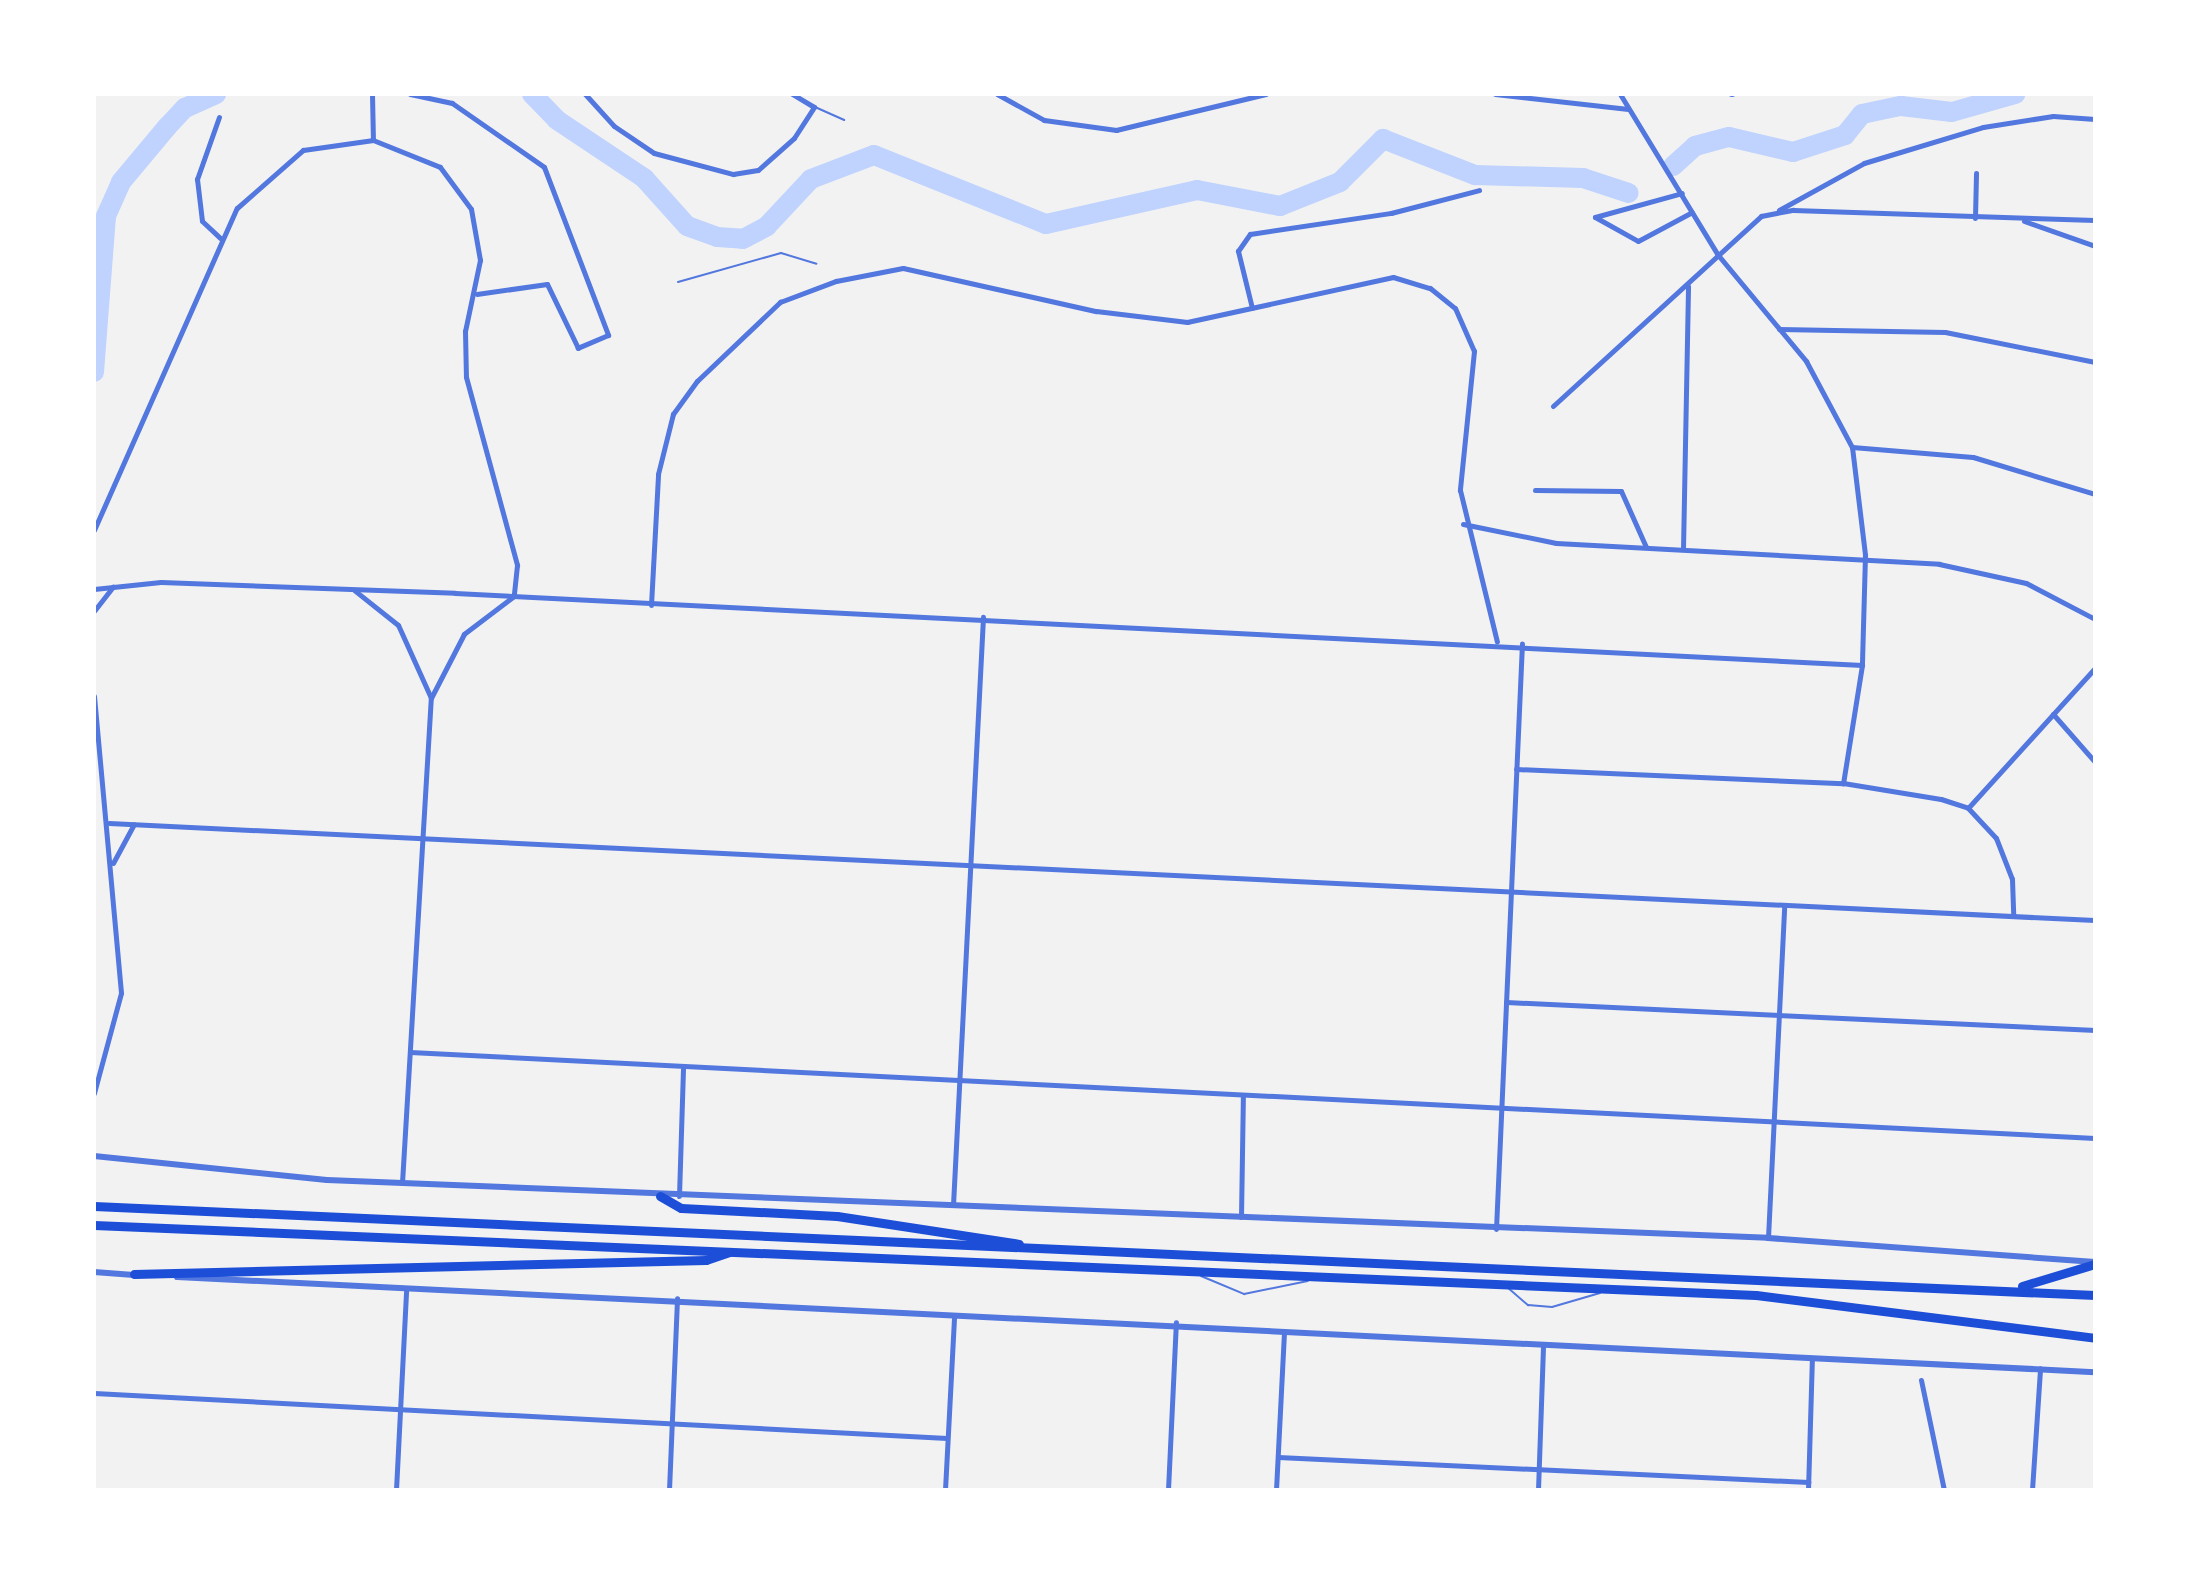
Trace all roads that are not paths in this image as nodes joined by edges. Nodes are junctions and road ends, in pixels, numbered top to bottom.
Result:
1 (372, 94) edge
2 (410, 94) edge
3 (585, 94) edge
4 (792, 94) edge
5 (997, 94) edge
6 (1266, 94) edge
7 (1495, 94) edge
8 (1620, 94) edge
9 (814, 107) junction
10 (1629, 109) junction
11 (219, 117) dead end
12 (2095, 119) edge
13 (844, 120) dead end
14 (373, 140) junction
15 (1976, 173) dead end
16 (1479, 190) dead end
17 (1682, 193) junction
18 (1777, 211) junction
19 (1692, 212) junction
20 (1975, 218) junction
21 (2023, 220) junction
22 (2095, 220) edge
23 (221, 238) junction
24 (2095, 246) edge
25 (1718, 255) junction
26 (816, 264) dead end
27 (678, 282) dead end
28 (1688, 285) junction
29 (477, 294) junction
30 (1252, 308) junction
31 (1778, 329) junction
32 (2095, 362) edge
33 (1553, 406) dead end
34 (1852, 447) junction
35 (1535, 490) dead end
36 (2095, 494) edge
37 (1463, 524) junction
38 (94, 530) edge
39 (1646, 547) junction
40 (1683, 549) junction
41 (1865, 555) junction
42 (114, 585) junction
43 (94, 589) edge
44 (353, 590) junction
45 (514, 596) junction
46 (651, 605) junction
47 (94, 611) edge
48 (983, 617) junction
49 (2095, 619) edge
50 (1497, 642) junction
51 (1522, 644) junction
52 (1862, 665) junction
53 (2095, 668) edge
54 (94, 696) edge
55 (431, 698) junction
56 (2053, 714) junction
57 (2095, 762) edge
58 (1516, 769) junction
59 (1843, 783) junction
60 (1968, 808) junction
61 (109, 823) junction
62 (134, 824) junction
63 (422, 840) junction
64 (974, 867) junction
65 (112, 868) junction
66 (1511, 892) junction
67 (1784, 906) junction
68 (2013, 916) junction
69 (2095, 920) edge
70 (1506, 1002) junction
71 (1778, 1013) junction
72 (2095, 1030) edge
73 (410, 1052) junction
74 (683, 1069) junction
75 (961, 1081) junction
76 (94, 1093) edge
77 (1243, 1095) junction
78 (1502, 1109) junction
79 (1775, 1119) junction
80 (2095, 1138) edge
81 (94, 1155) edge
82 (402, 1183) junction
83 (660, 1196) junction
84 (679, 1197) junction
85 (953, 1205) junction
86 (94, 1206) edge
87 (1241, 1217) junction
88 (94, 1225) edge
89 (1496, 1229) junction
90 (1768, 1238) junction
91 (733, 1251) junction
92 (1058, 1252) junction
93 (2095, 1263) edge
94 (94, 1272) edge
95 (1197, 1273) junction
96 (134, 1274) junction
97 (1313, 1279) junction
98 (1506, 1287) junction
99 (1992, 1288) junction
100 (406, 1290) junction
101 (1605, 1290) junction
102 (2095, 1295) edge
103 (677, 1298) junction
104 (954, 1317) junction
105 (1176, 1322) junction
106 (1284, 1331) junction
107 (2095, 1338) edge
108 (1543, 1344) junction
109 (1812, 1357) junction
110 (2040, 1367) junction
111 (2095, 1372) edge
112 (1921, 1380) dead end
113 (94, 1393) edge
114 (399, 1409) junction
115 (671, 1421) junction
116 (947, 1438) junction
117 (1278, 1457) junction
118 (1539, 1465) junction
119 (1808, 1482) junction
120 (396, 1490) edge
121 (669, 1490) edge
122 (945, 1490) edge
123 (1168, 1490) edge
124 (1276, 1490) edge
125 (1538, 1490) edge
126 (1808, 1490) edge
127 (1944, 1490) edge
128 (2032, 1490) edge

1 - 14 street
2 - 29 street
3 - 9 street
4 - 9 street
5 - 6 street
7 - 10 street
8 - 10 street
9 - 13 lane
10 - 17 street
11 - 23 street
12 - 18 street
14 - 23 street
14 - 29 street
15 - 20 street
16 - 30 street
17 - 19 street
17 - 19 street
18 - 20 street
18 - 25 street
19 - 25 street
20 - 21 street
21 - 22 street
21 - 24 street
23 - 38 street
25 - 28 street
25 - 31 street
26 - 27 lane
28 - 33 street
28 - 40 street
29 - 45 street
30 - 37 street
30 - 46 street
31 - 32 street
31 - 34 street
34 - 36 street
34 - 41 street
35 - 39 street
37 - 39 street
37 - 50 street
39 - 40 street
40 - 41 street
41 - 49 street
41 - 52 street
42 - 43 street
42 - 44 street
42 - 47 street
44 - 45 street
44 - 55 street
45 - 46 street
45 - 55 street
46 - 48 street
48 - 50 street
48 - 64 street
50 - 51 street
51 - 52 street
51 - 58 street
52 - 59 street
53 - 56 street
54 - 61 street
55 - 63 street
56 - 57 street
56 - 60 street
58 - 59 street
58 - 66 street
59 - 60 street
60 - 68 street
61 - 62 street
61 - 65 street
62 - 63 street
62 - 65 street
63 - 64 street
63 - 73 street
64 - 66 street
64 - 75 street
65 - 76 street
66 - 67 street
66 - 70 street
67 - 68 street
67 - 71 street
68 - 69 street
70 - 71 street
70 - 78 street
71 - 72 street
71 - 79 street
73 - 74 street
73 - 82 street
74 - 75 street
74 - 84 street
75 - 77 street
75 - 85 street
77 - 78 street
77 - 87 street
78 - 79 street
78 - 89 street
79 - 80 street
79 - 90 street
81 - 82 street
82 - 83 street
83 - 84 street
83 - 92 highway
84 - 85 street
85 - 87 street
86 - 92 highway
87 - 89 street
88 - 91 highway
89 - 90 street
90 - 93 street
91 - 95 highway
91 - 96 highway
92 - 99 highway
93 - 99 highway
94 - 96 street
95 - 97 highway
95 - 97 lane
96 - 100 street
97 - 98 highway
98 - 101 highway
98 - 101 lane
99 - 102 highway
100 - 103 street
100 - 114 street
101 - 107 highway
103 - 104 street
103 - 115 street
104 - 105 street
104 - 116 street
105 - 106 street
105 - 123 street
106 - 108 street
106 - 117 street
108 - 109 street
108 - 118 street
109 - 110 street
109 - 119 street
110 - 111 street
110 - 128 street
112 - 127 street
113 - 114 street
114 - 115 street
114 - 120 street
115 - 116 street
115 - 121 street
116 - 122 street
117 - 118 street
117 - 124 street
118 - 119 street
118 - 125 street
119 - 126 street

